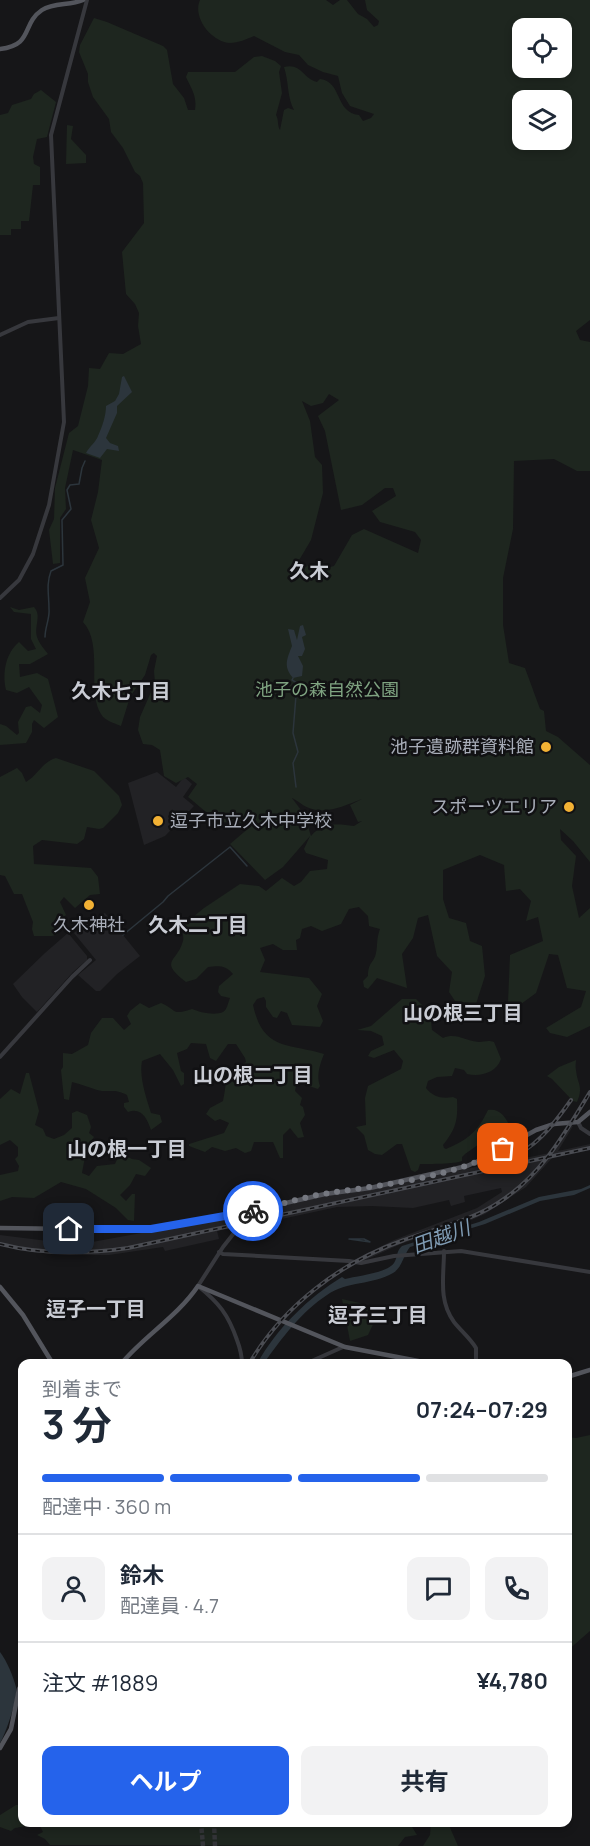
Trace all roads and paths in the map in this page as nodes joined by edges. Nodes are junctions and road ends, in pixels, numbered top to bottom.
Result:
1 (85, 0) edge
2 (76, 3) junction
3 (84, 12) junction
4 (2, 49) edge
5 (59, 318) junction
6 (0, 335) edge
7 (0, 598) edge
8 (90, 960) dead end
9 (0, 1057) edge
10 (590, 1112) edge
11 (578, 1122) junction
12 (590, 1134) edge
13 (244, 1212) junction
14 (0, 1228) edge
15 (444, 1251) junction
16 (219, 1252) junction
17 (590, 1272) edge
18 (198, 1286) junction
19 (0, 1287) edge
20 (223, 1298) junction
21 (216, 1300) junction
22 (343, 1346) junction
23 (50, 1359) edge
24 (125, 1359) edge
25 (242, 1359) edge
26 (316, 1359) edge
27 (409, 1359) edge
28 (476, 1359) edge
29 (590, 1370) edge
30 (572, 1375) edge
31 (18, 1694) edge
32 (0, 1748) edge

1 - 2 main road
1 - 3 street
2 - 3 street
2 - 4 main road
3 - 5 street
5 - 6 street
5 - 7 street
8 - 9 street
10 - 11 main road
11 - 12 street
11 - 13 main road
13 - 14 main road
13 - 16 street
15 - 16 street
15 - 17 street
15 - 28 street
16 - 18 street
18 - 20 main road
18 - 21 street
18 - 24 main road
19 - 23 main road
20 - 21 main road
20 - 22 main road
21 - 25 street
22 - 26 street
22 - 27 main road
29 - 30 main road
31 - 32 main road

